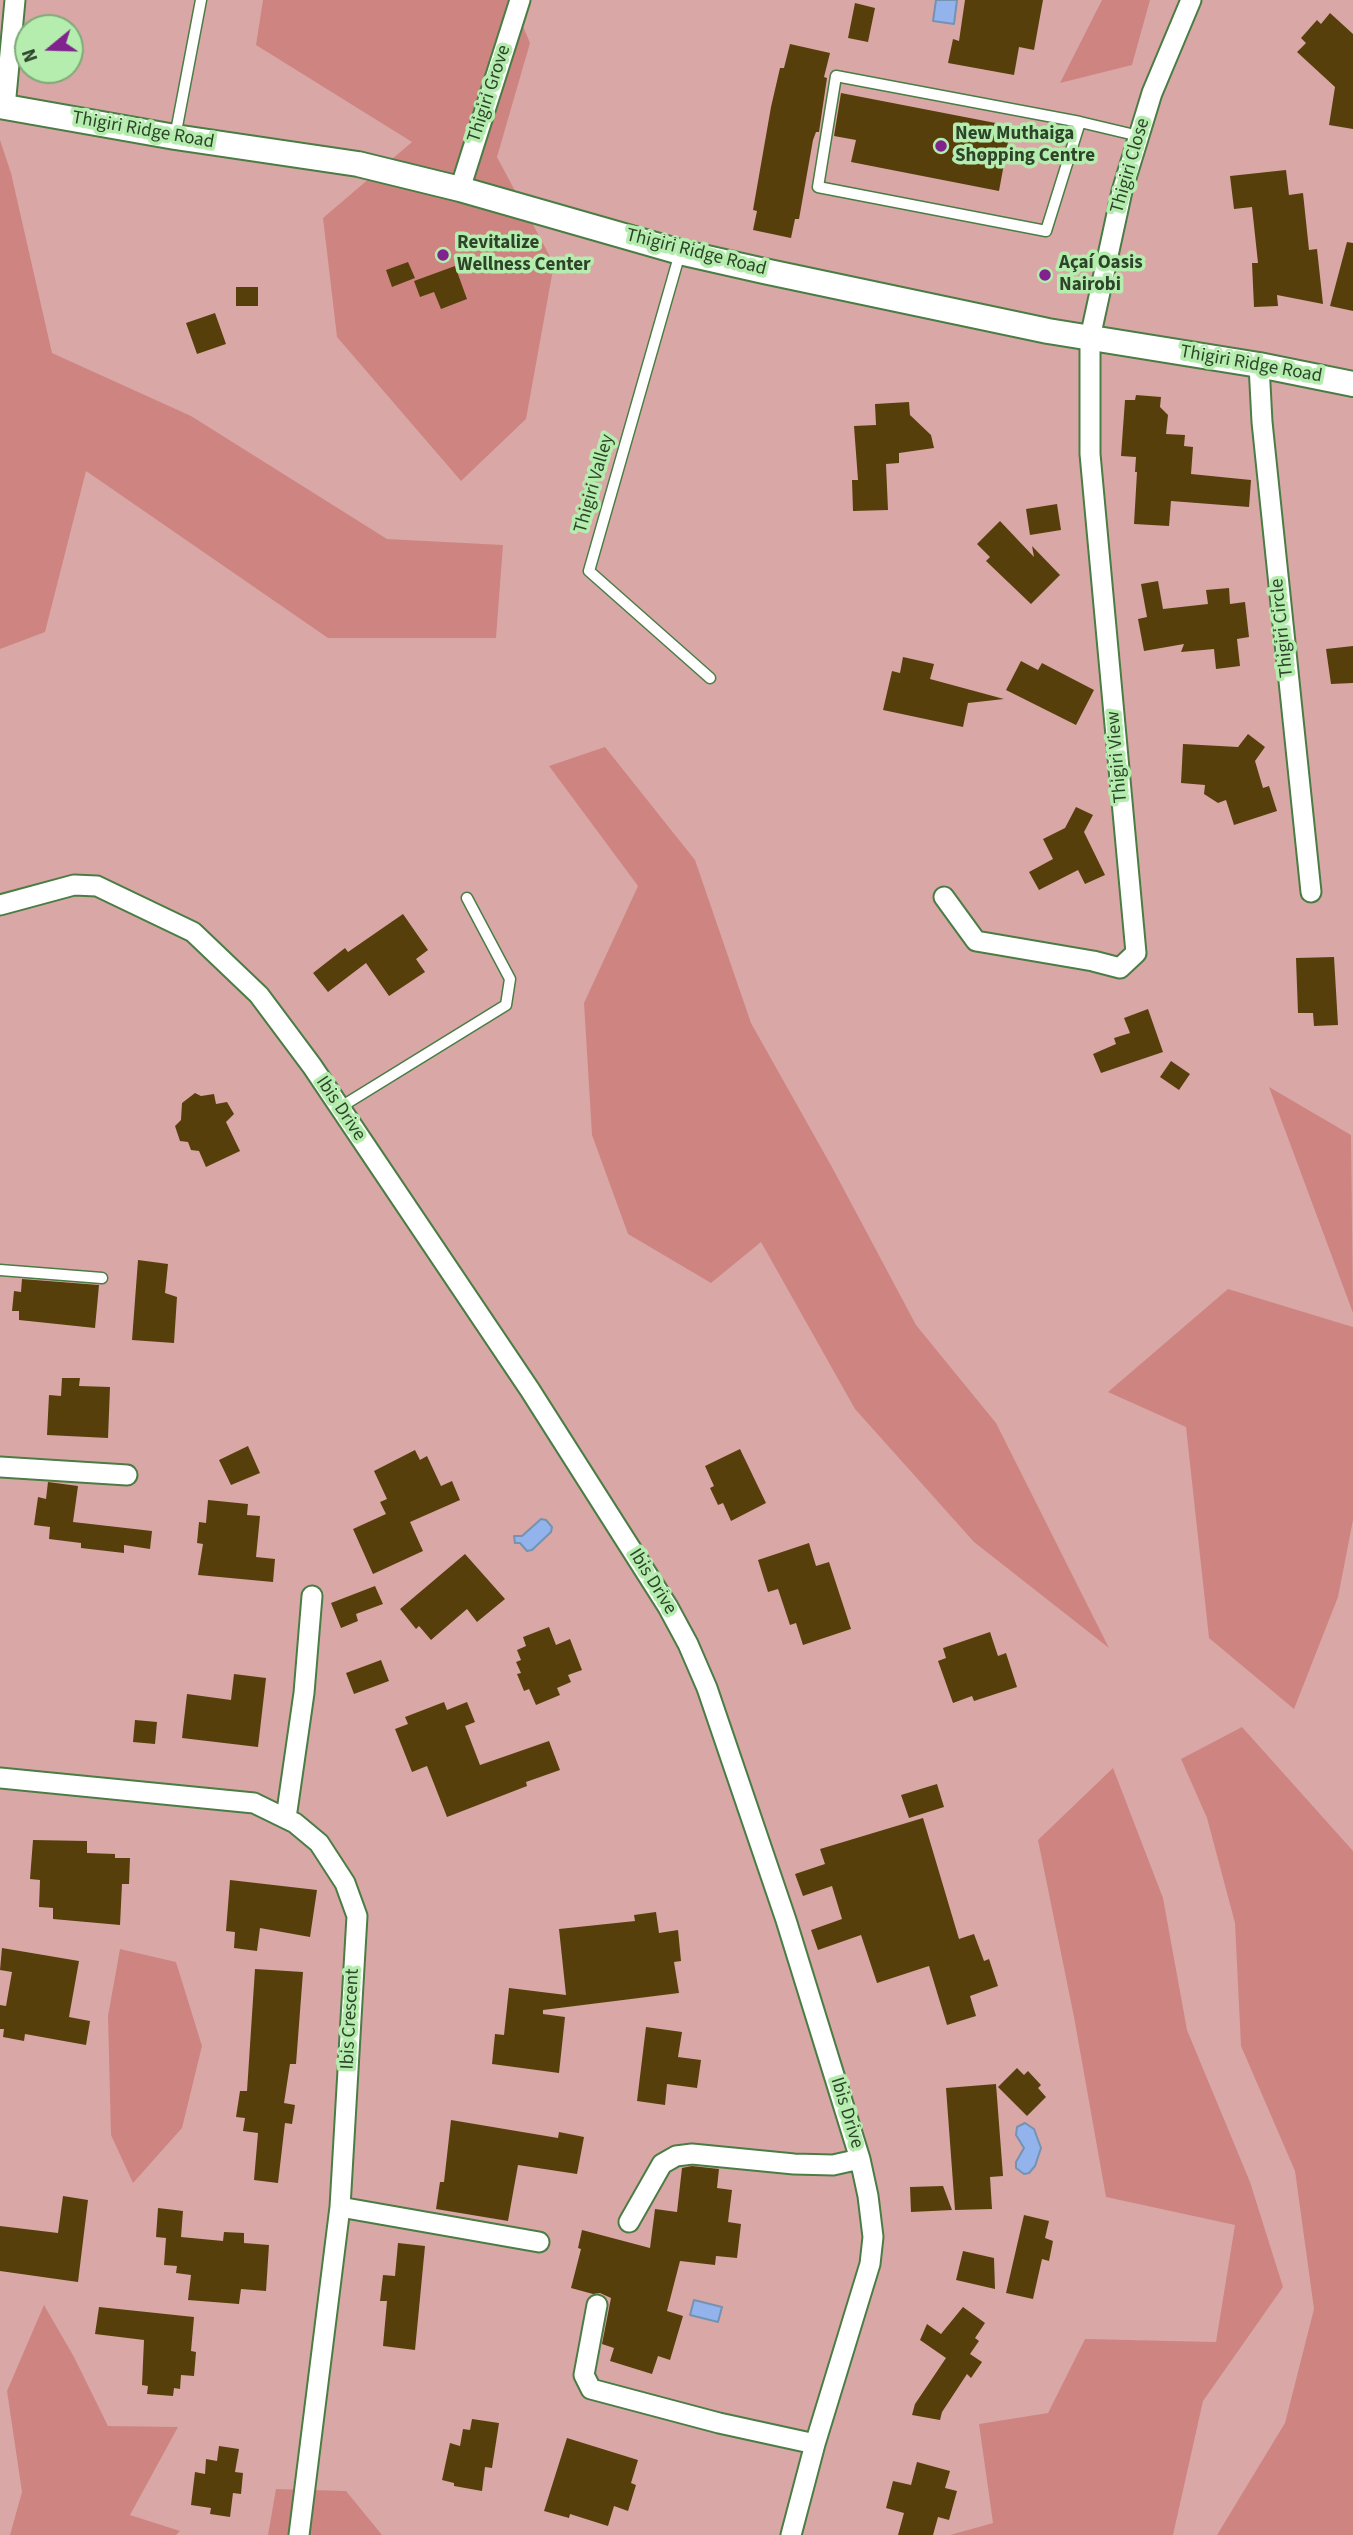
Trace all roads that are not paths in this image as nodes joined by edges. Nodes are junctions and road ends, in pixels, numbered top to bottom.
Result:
1 (15, 0) edge
2 (201, 0) edge
3 (520, 0) edge
4 (1191, 0) edge
5 (3, 107) edge
6 (1080, 122) junction
7 (1140, 136) junction
8 (175, 137) junction
9 (460, 189) junction
10 (680, 252) junction
11 (1090, 338) junction
12 (1259, 365) junction
13 (1353, 384) edge
14 (710, 678) dead end
15 (1311, 892) dead end
16 (944, 897) dead end
17 (467, 898) dead end
18 (0, 905) edge
19 (339, 1108) junction
20 (0, 1270) edge
21 (102, 1278) dead end
22 (0, 1467) edge
23 (127, 1475) dead end
24 (312, 1596) dead end
25 (0, 1777) edge
26 (286, 1818) junction
27 (860, 2159) junction
28 (340, 2207) junction
29 (629, 2222) dead end
30 (539, 2242) dead end
31 (597, 2305) dead end
32 (815, 2444) junction
33 (299, 2535) edge
34 (791, 2535) edge

1 - 5 street
2 - 8 lane
3 - 9 street, Thigiri Grove
4 - 7 street, Thigiri Close
5 - 8 street, Thigiri Ridge Road
6 - 6 lane
6 - 7 lane
7 - 11 street, Thigiri Close
8 - 9 street, Thigiri Ridge Road
9 - 10 street, Thigiri Ridge Road
10 - 11 street, Thigiri Ridge Road
10 - 14 lane, Thigiri Valley
11 - 12 street, Thigiri Ridge Road
11 - 16 street, Thigiri View
12 - 13 street, Thigiri Ridge Road
12 - 15 street, Thigiri Circle
17 - 19 lane
18 - 19 street, Ibis Drive
19 - 27 street, Ibis Drive
20 - 21 lane
22 - 23 street
24 - 26 street
25 - 26 street, Ibis Crescent
26 - 28 street, Ibis Crescent
27 - 29 street
27 - 32 street, Ibis Drive
28 - 30 street
28 - 33 street, Ibis Crescent
31 - 32 street
32 - 34 street, Ibis Drive

